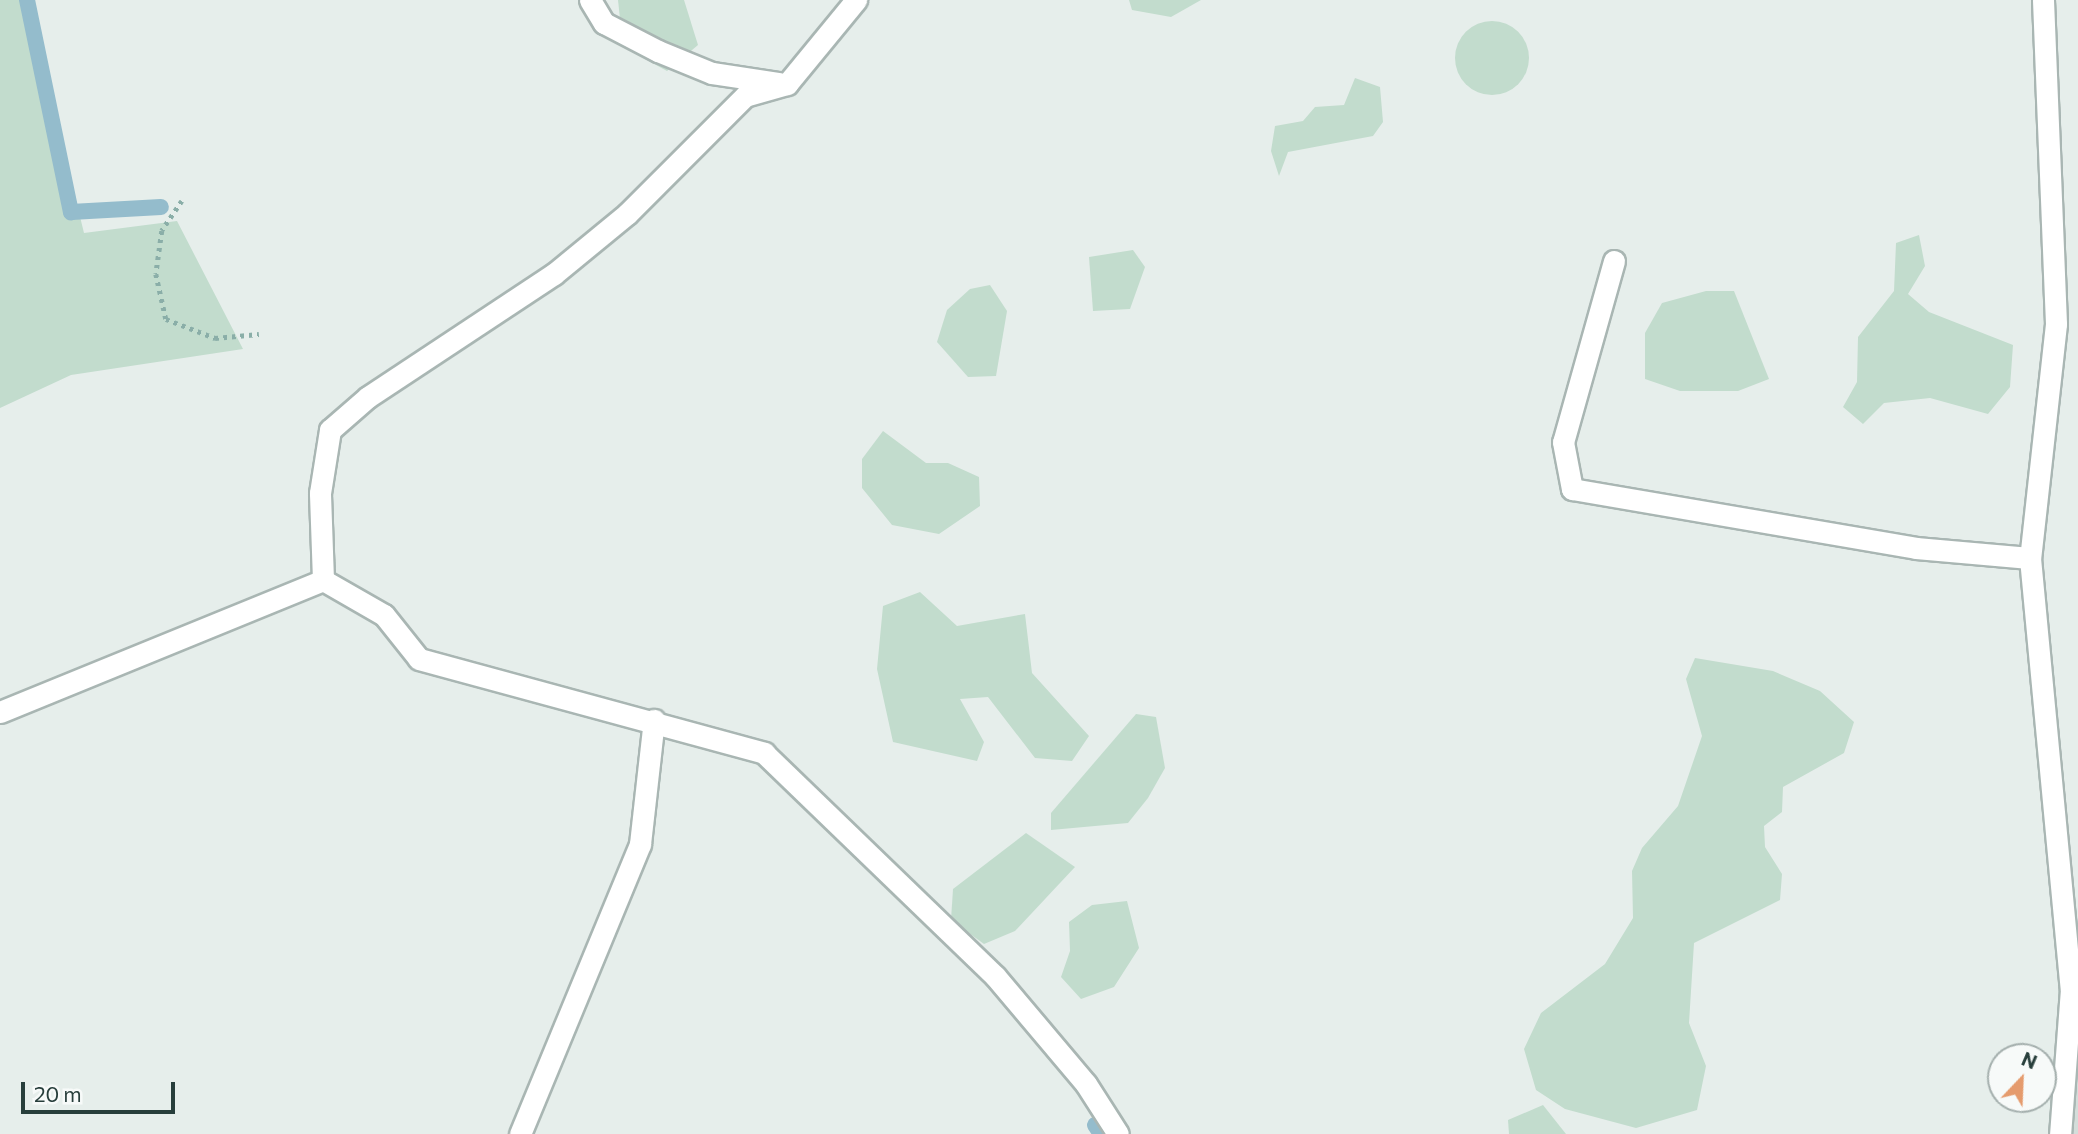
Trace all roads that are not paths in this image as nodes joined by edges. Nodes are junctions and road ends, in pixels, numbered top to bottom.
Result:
1 (590, 0) edge
2 (856, 0) edge
3 (2043, 0) edge
4 (787, 84) junction
5 (1614, 261) dead end
6 (2030, 558) junction
7 (323, 580) junction
8 (0, 712) edge
9 (654, 720) junction
10 (2069, 880) edge
11 (520, 1134) edge
12 (1118, 1134) edge
13 (2060, 1134) edge

1 - 4 street
2 - 4 street
3 - 6 street
4 - 7 street
5 - 6 street
6 - 10 street
7 - 8 street
7 - 9 street
9 - 11 street
9 - 12 street
10 - 13 street

